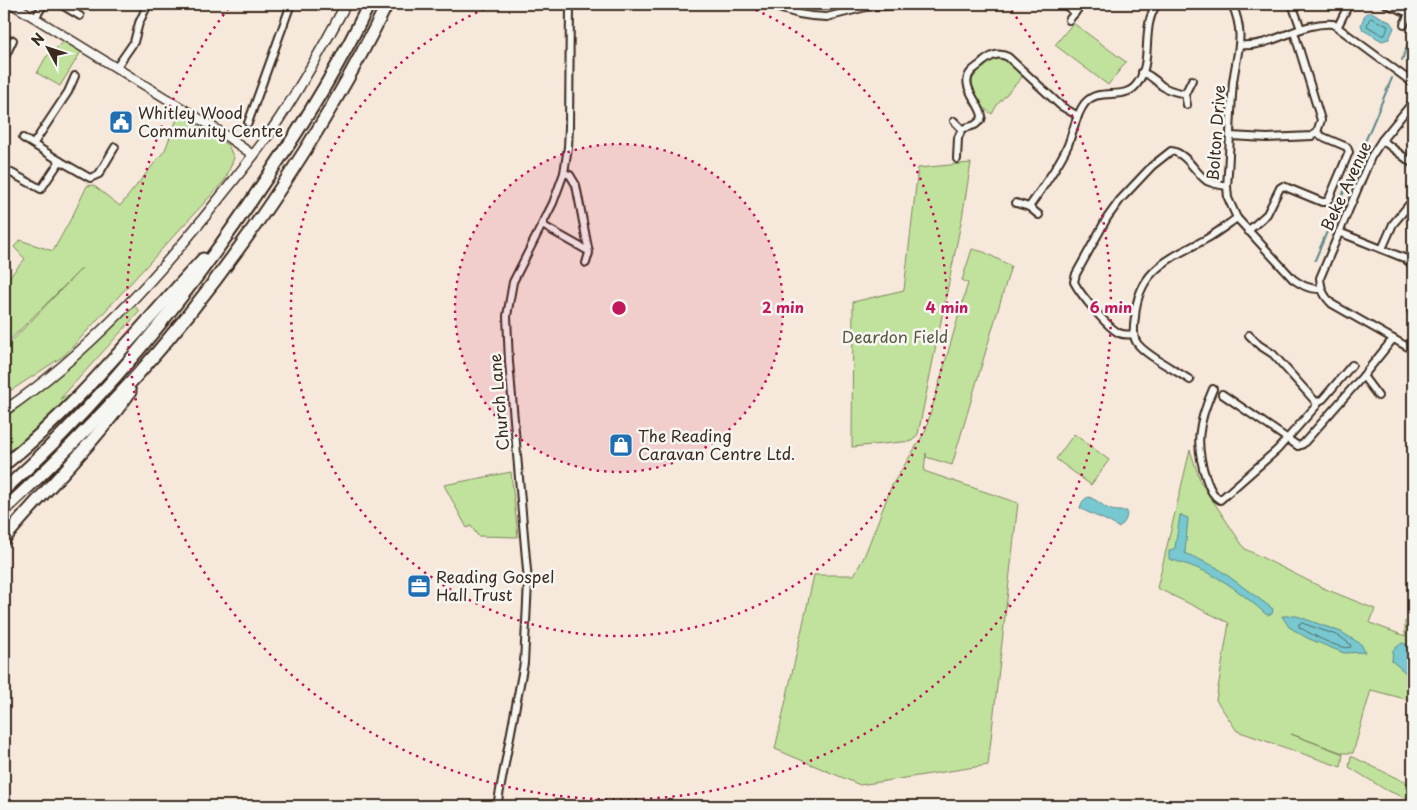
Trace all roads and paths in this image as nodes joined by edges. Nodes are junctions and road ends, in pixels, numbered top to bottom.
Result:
1 (12, 4) edge
2 (44, 4) edge
3 (60, 4) edge
4 (148, 4) edge
5 (291, 4) edge
6 (346, 4) edge
7 (369, 4) edge
8 (388, 4) edge
9 (570, 4) edge
10 (769, 4) edge
11 (920, 4) edge
12 (1064, 4) edge
13 (1082, 4) edge
14 (1155, 4) edge
15 (1232, 4) edge
16 (1292, 4) edge
17 (1349, 4) edge
18 (1386, 4) edge
19 (1412, 4) edge
20 (1075, 13) junction
21 (1409, 13) junction
22 (80, 16) dead end
23 (35, 18) junction
24 (1070, 20) dead end
25 (1404, 25) dead end
26 (1338, 26) junction
27 (1297, 31) junction
28 (14, 40) dead end
29 (1240, 45) junction
30 (4, 59) edge
31 (116, 68) junction
32 (1142, 72) junction
33 (75, 76) dead end
34 (1192, 80) dead end
35 (1413, 83) edge
36 (1185, 94) junction
37 (1413, 102) edge
38 (1187, 104) dead end
39 (1078, 116) junction
40 (954, 121) dead end
41 (248, 122) dead end
42 (962, 129) junction
43 (1318, 132) junction
44 (1230, 136) junction
45 (23, 138) dead end
46 (1382, 140) junction
47 (34, 144) junction
48 (115, 147) dead end
49 (253, 156) junction
50 (957, 159) dead end
51 (60, 161) junction
52 (1413, 164) edge
53 (4, 169) edge
54 (564, 173) junction
55 (1227, 186) junction
56 (1413, 200) edge
57 (1016, 203) dead end
58 (1029, 207) junction
59 (1039, 215) dead end
60 (241, 217) junction
61 (1237, 218) junction
62 (542, 225) junction
63 (1248, 231) junction
64 (1339, 232) junction
65 (1382, 249) junction
66 (588, 251) junction
67 (586, 264) dead end
68 (1413, 266) edge
69 (1321, 289) junction
70 (1134, 334) junction
71 (1249, 335) dead end
72 (1393, 339) junction
73 (159, 349) junction
74 (1413, 350) edge
75 (1352, 365) dead end
76 (1363, 376) junction
77 (1190, 380) dead end
78 (1213, 389) dead end
79 (1222, 394) dead end
80 (1378, 396) dead end
81 (1316, 403) junction
82 (4, 412) edge
83 (1287, 440) junction
84 (4, 465) edge
85 (4, 490) edge
86 (4, 510) edge
87 (4, 539) edge
88 (497, 806) edge

1 - 23 street
2 - 23 street
3 - 22 street
4 - 31 street
5 - 41 street
6 - 49 main road
7 - 60 highway
8 - 73 highway
9 - 54 street, Church Lane
10 - 11 street
12 - 20 street
13 - 20 street
14 - 32 street
15 - 29 street, Bolton Drive
16 - 27 street
17 - 26 street
18 - 21 street
19 - 21 street
20 - 24 street
21 - 25 street
23 - 31 street
26 - 27 street
26 - 35 street
27 - 29 street
27 - 43 street
28 - 30 street
29 - 44 street, Bolton Drive
31 - 49 street
32 - 36 street
32 - 39 street
33 - 47 street
34 - 36 street
36 - 38 street
37 - 46 street, Beke Avenue
39 - 42 street
39 - 58 street
40 - 42 street
42 - 50 street
43 - 44 street
43 - 63 street
44 - 55 street, Bolton Drive
45 - 47 street
46 - 52 street
46 - 64 street, Beke Avenue
47 - 51 street
48 - 51 street
49 - 82 main road
51 - 53 street
54 - 62 street, Church Lane
54 - 66 street
55 - 61 street, Bolton Drive
55 - 70 street
56 - 65 street
57 - 58 street
58 - 59 street
60 - 84 highway
60 - 85 highway
61 - 63 street, Bolton Drive
61 - 70 street
62 - 66 street
62 - 88 street, Church Lane
63 - 69 street, Bolton Drive
64 - 65 street
64 - 69 street, Beke Avenue
65 - 68 street
66 - 67 street
69 - 72 street
70 - 77 street
71 - 81 street
72 - 74 street
72 - 76 street
73 - 86 highway
73 - 87 highway
75 - 81 street
76 - 80 street
76 - 83 street
78 - 83 street
79 - 83 street
81 - 83 street

